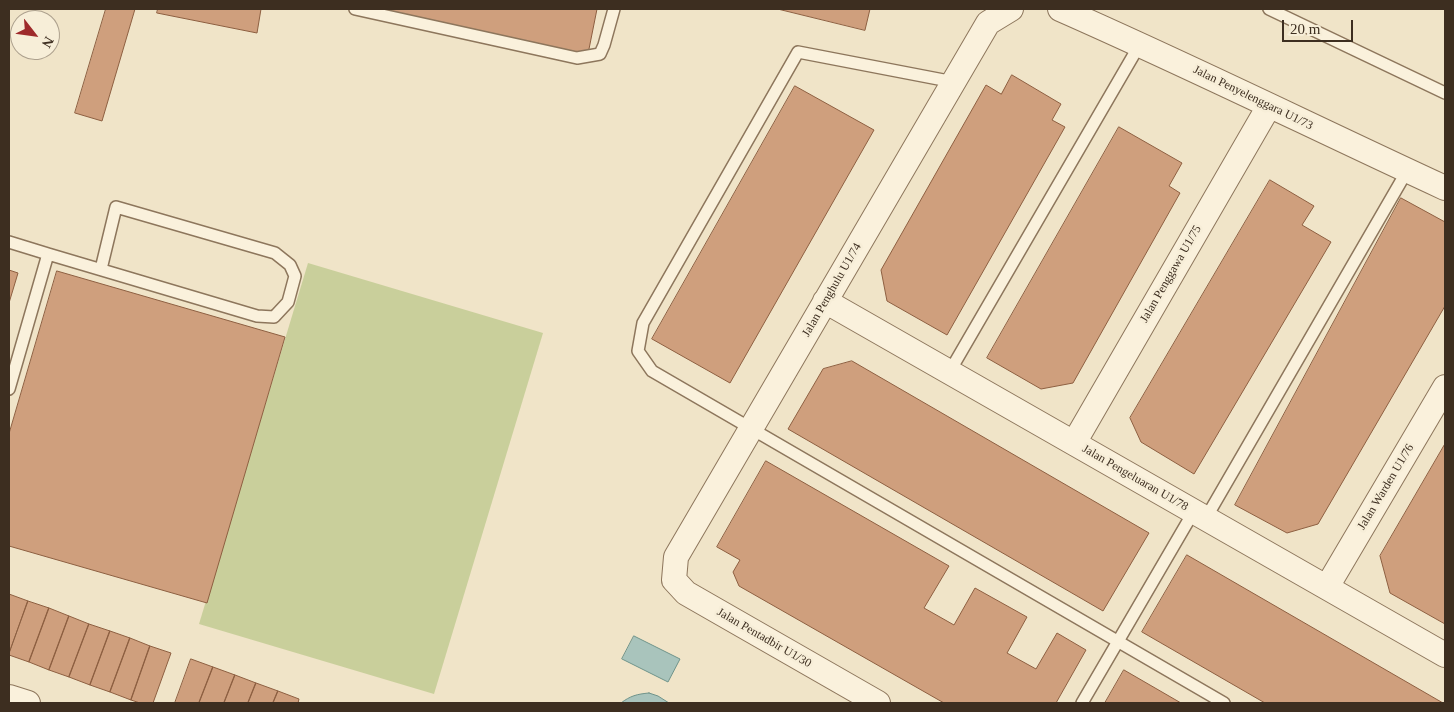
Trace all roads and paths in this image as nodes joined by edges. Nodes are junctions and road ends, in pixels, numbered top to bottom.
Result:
1 (355, 9) edge
2 (614, 9) edge
3 (1011, 9) edge
4 (1060, 9) edge
5 (1269, 9) edge
6 (1140, 44) junction
7 (954, 82) junction
8 (1445, 93) edge
9 (1269, 106) junction
10 (1408, 171) junction
11 (1445, 188) edge
12 (9, 242) edge
13 (48, 254) junction
14 (101, 269) junction
15 (826, 301) junction
16 (950, 372) junction
17 (1445, 387) edge
18 (9, 389) edge
19 (751, 428) junction
20 (1074, 443) junction
21 (1200, 515) junction
22 (676, 557) joint
23 (1327, 587) junction
24 (1118, 642) junction
25 (1445, 655) edge
26 (9, 697) edge
27 (872, 702) edge
28 (28, 703) edge
29 (1082, 703) edge
30 (1224, 703) edge

1 - 2 lane
3 - 7 street, Jalan Penghulu U1/74
4 - 6 street, Jalan Penyelenggara U1/73
5 - 8 lane
6 - 9 street, Jalan Penyelenggara U1/73
6 - 16 lane
7 - 15 street, Jalan Penghulu U1/74
7 - 19 lane
9 - 10 street, Jalan Penyelenggara U1/73
9 - 20 street, Jalan Penggawa U1/75
10 - 11 street, Jalan Penyelenggara U1/73
10 - 21 lane
12 - 13 lane
13 - 14 lane
13 - 18 lane
14 - 14 lane
15 - 16 street, Jalan Pengeluaran U1/78
15 - 19 street, Jalan Penghulu U1/74
16 - 20 street, Jalan Pengeluaran U1/78
17 - 23 street, Jalan Warden U1/76
19 - 22 street, Jalan Penghulu U1/74
19 - 24 lane
20 - 21 street, Jalan Pengeluaran U1/78
21 - 23 street, Jalan Pengeluaran U1/78
21 - 24 lane
22 - 27 street, Jalan Pentadbir U1/30
23 - 25 street, Jalan Pengeluaran U1/78
24 - 29 lane
24 - 30 lane
26 - 28 street

